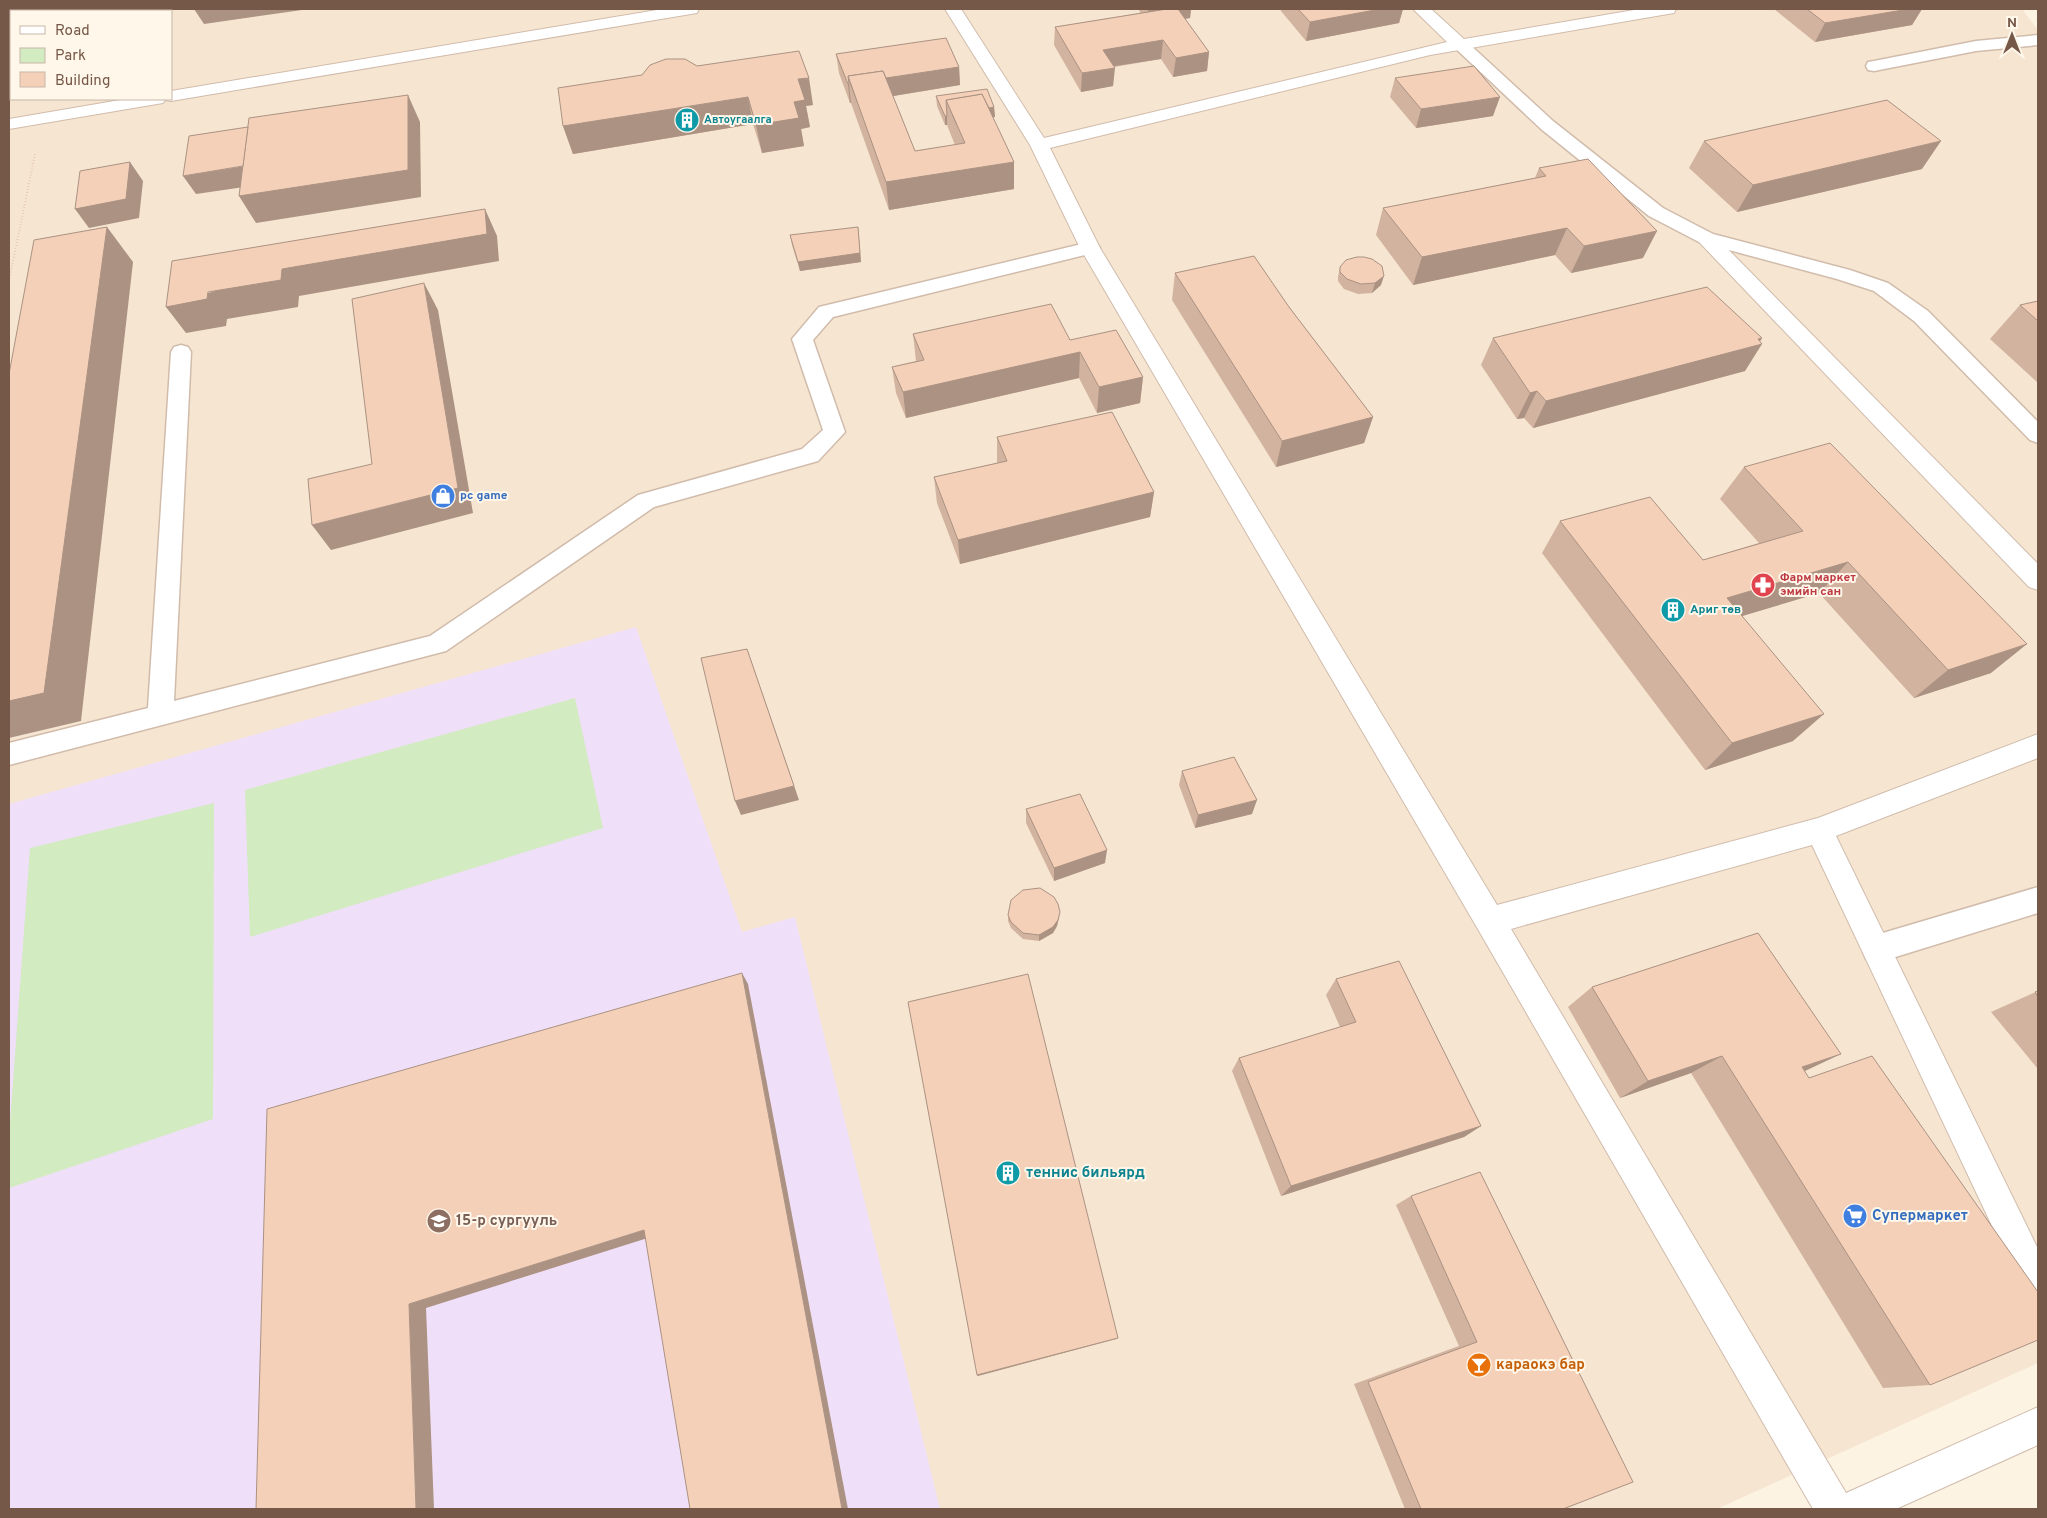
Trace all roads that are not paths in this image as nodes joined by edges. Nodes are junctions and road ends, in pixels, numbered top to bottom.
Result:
1 (691, 9) edge
2 (953, 9) edge
3 (1421, 9) edge
4 (1668, 9) edge
5 (2038, 40) edge
6 (1461, 45) junction
7 (1874, 66) dead end
8 (172, 96) edge
9 (151, 100) edge
10 (9, 124) edge
11 (1039, 145) junction
12 (1706, 238) junction
13 (1090, 248) junction
14 (181, 352) dead end
15 (2038, 435) edge
16 (2038, 580) edge
17 (160, 715) junction
18 (2038, 746) edge
19 (9, 754) edge
20 (1819, 830) junction
21 (2038, 900) edge
22 (1490, 921) junction
23 (1876, 949) junction
24 (2038, 1286) edge
25 (2038, 1426) edge
26 (1834, 1509) edge
27 (1853, 1509) edge

1 - 8 street
2 - 11 street
3 - 6 street
4 - 6 street
5 - 7 lane
6 - 11 street
6 - 12 lane
9 - 10 street
11 - 13 street
12 - 15 lane
12 - 16 street
13 - 17 lane
13 - 22 street
14 - 17 lane
17 - 19 lane
18 - 20 street
20 - 22 street
20 - 23 street
21 - 23 lane
22 - 26 street
23 - 24 street
25 - 27 street

